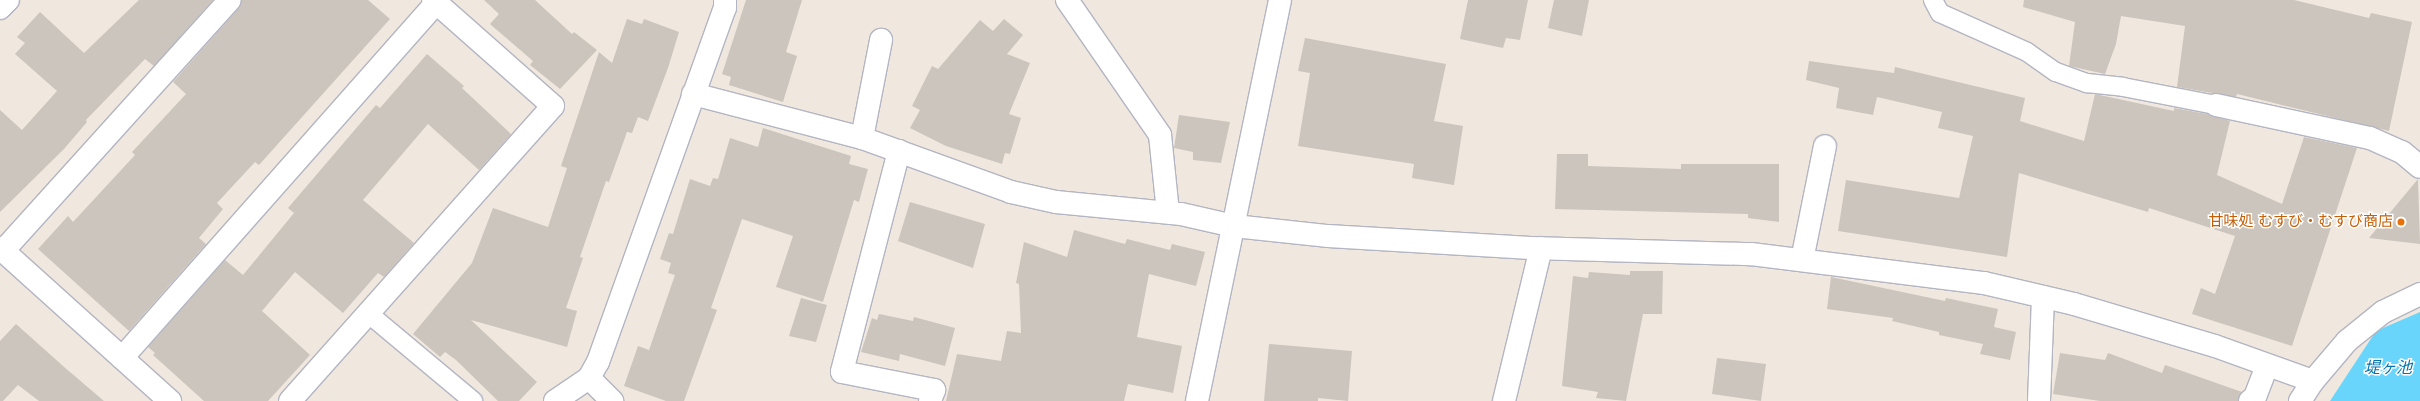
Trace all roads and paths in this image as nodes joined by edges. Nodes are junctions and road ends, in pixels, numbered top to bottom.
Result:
1 (8, 0) edge
2 (230, 0) edge
3 (725, 0) edge
4 (1067, 0) edge
5 (1280, 0) edge
6 (1933, 0) edge
7 (435, 2) edge
8 (0, 8) edge
9 (880, 40) dead end
10 (693, 94) junction
11 (2216, 105) joint
12 (862, 138) junction
13 (1825, 146) dead end
14 (899, 151) junction
15 (2420, 167) edge
16 (1168, 213) junction
17 (1234, 226) junction
18 (1541, 248) junction
19 (2, 249) edge
20 (1802, 260) junction
21 (2420, 294) edge
22 (2044, 297) junction
23 (369, 314) junction
24 (122, 358) junction
25 (2267, 365) junction
26 (589, 378) junction
27 (2313, 381) junction
28 (170, 401) edge
29 (290, 401) edge
30 (473, 401) edge
31 (555, 401) edge
32 (612, 401) edge
33 (930, 401) edge
34 (1197, 401) edge
35 (1504, 401) edge
36 (2039, 401) edge
37 (2250, 401) edge
38 (2300, 401) edge

1 - 8 street
2 - 19 street
3 - 10 street
4 - 16 street
5 - 17 street
6 - 11 lane
7 - 23 street
7 - 24 street
9 - 12 street
10 - 12 street
10 - 26 street
11 - 15 street
12 - 14 street
13 - 20 street
14 - 16 street
14 - 33 street
16 - 17 street
17 - 18 street
17 - 34 street
18 - 20 street
18 - 35 street
19 - 24 street
20 - 22 street
21 - 27 street
22 - 25 street
22 - 36 street
23 - 29 street
23 - 30 lane
24 - 28 street
25 - 27 street
25 - 37 street
26 - 31 street
26 - 32 street
27 - 38 street

